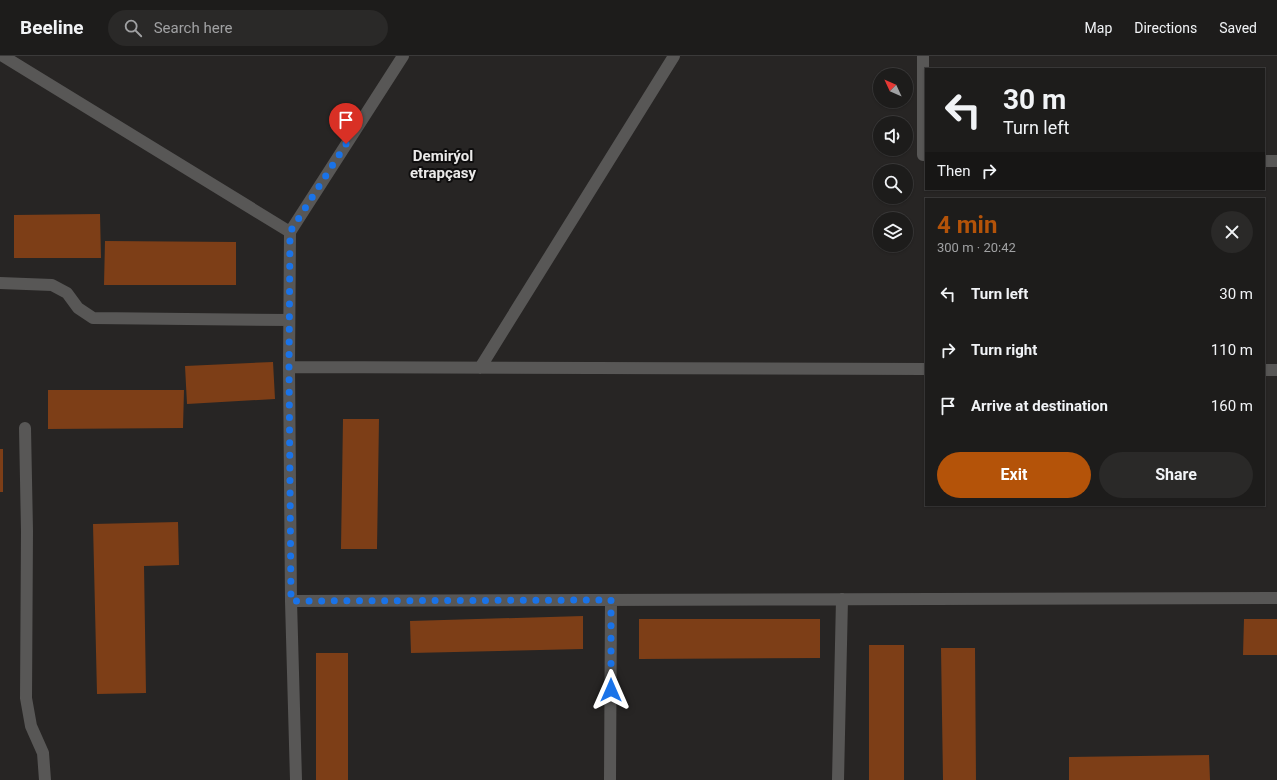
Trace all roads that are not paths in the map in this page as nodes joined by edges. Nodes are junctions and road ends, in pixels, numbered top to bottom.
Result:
1 (3, 56) edge
2 (403, 56) edge
3 (674, 56) edge
4 (922, 56) edge
5 (925, 155) edge
6 (1265, 161) edge
7 (1277, 161) edge
8 (290, 232) junction
9 (0, 283) edge
10 (289, 320) junction
11 (289, 367) junction
12 (480, 368) junction
13 (925, 369) edge
14 (1265, 370) edge
15 (1277, 370) edge
16 (25, 428) dead end
17 (1277, 598) edge
18 (842, 599) junction
19 (611, 600) junction
20 (291, 601) junction
21 (44, 780) edge
22 (296, 780) edge
23 (610, 780) edge
24 (838, 780) edge

1 - 8 street
2 - 8 street
3 - 12 street
4 - 5 street
6 - 7 street
8 - 10 street
9 - 10 street
10 - 11 street
11 - 12 street
11 - 20 street
12 - 13 street
14 - 15 street
16 - 21 street
17 - 18 street
18 - 19 street
18 - 24 street
19 - 20 street
19 - 23 street
20 - 22 street

